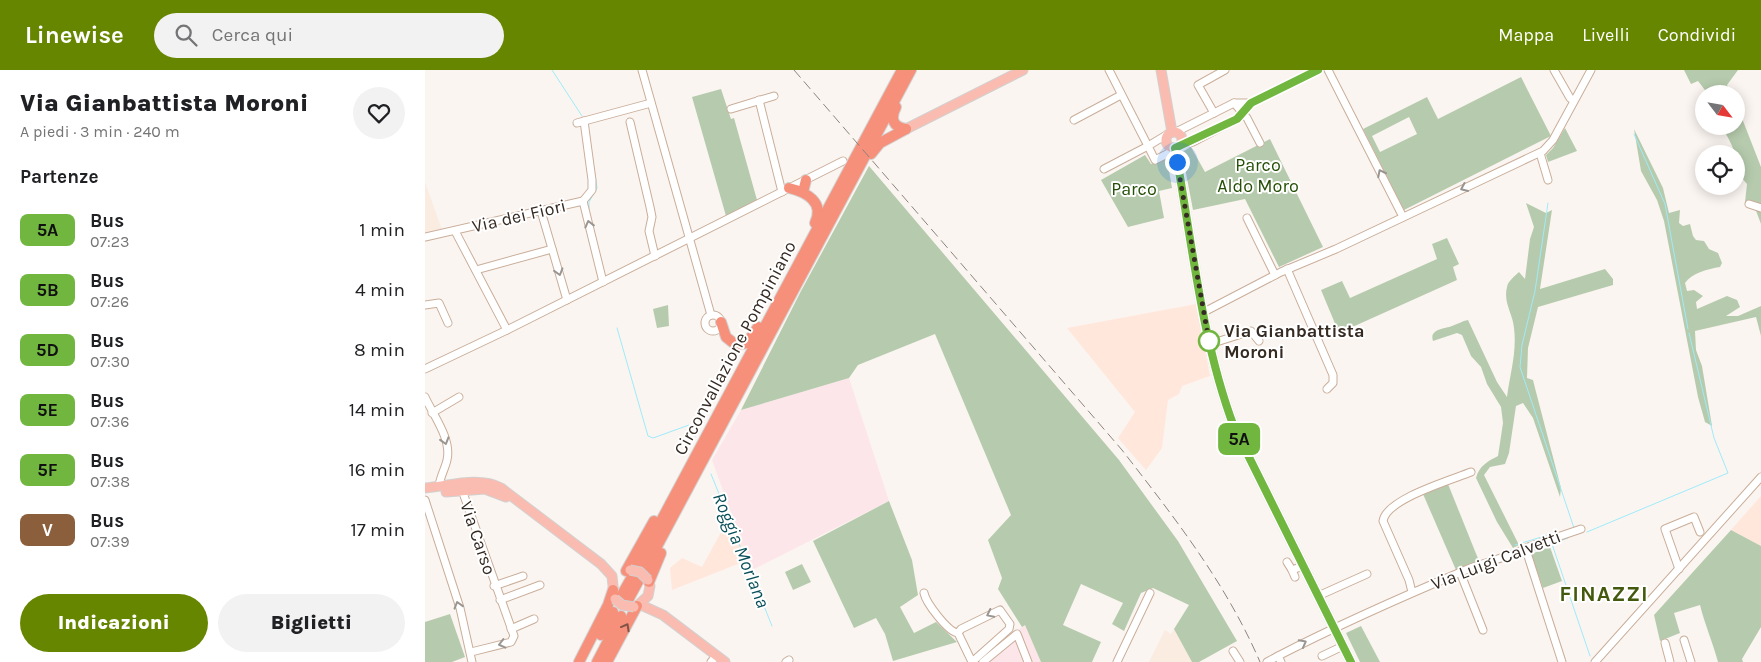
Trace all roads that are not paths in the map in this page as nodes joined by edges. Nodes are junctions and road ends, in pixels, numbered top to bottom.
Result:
1 (642, 70) edge
2 (1023, 70) edge
3 (1109, 70) edge
4 (1161, 70) edge
5 (1225, 70) edge
6 (1317, 70) edge
7 (1329, 70) edge
8 (1554, 70) edge
9 (1587, 72) edge
10 (906, 73) edge
11 (1121, 95) junction
12 (774, 96) dead end
13 (759, 100) junction
14 (1573, 100) junction
15 (651, 103) junction
16 (1234, 103) junction
17 (1251, 103) junction
18 (731, 109) dead end
19 (1214, 113) junction
20 (1244, 113) junction
21 (1205, 117) junction
22 (1074, 120) dead end
23 (631, 122) dead end
24 (907, 129) junction
25 (1172, 132) junction
26 (1212, 132) junction
27 (1260, 143) dead end
28 (1148, 146) junction
29 (1176, 148) junction
30 (863, 149) junction
31 (1540, 153) junction
32 (843, 161) dead end
33 (1104, 168) dead end
34 (806, 180) junction
35 (1548, 180) dead end
36 (785, 190) junction
37 (803, 192) junction
38 (583, 201) junction
39 (1749, 204) dead end
40 (1761, 208) edge
41 (541, 211) junction
42 (1403, 217) junction
43 (1247, 218) dead end
44 (829, 222) junction
45 (455, 231) junction
46 (425, 237) edge
47 (689, 239) junction
48 (552, 250) junction
49 (655, 256) junction
50 (1287, 269) junction
51 (476, 270) junction
52 (1275, 275) junction
53 (603, 282) junction
54 (785, 290) junction
55 (567, 300) junction
56 (425, 305) edge
57 (1204, 312) junction
58 (711, 315) junction
59 (721, 322) junction
60 (448, 323) dead end
61 (507, 330) junction
62 (1259, 341) dead end
63 (1213, 344) junction
64 (425, 369) edge
65 (741, 388) junction
66 (1327, 389) dead end
67 (425, 397) edge
68 (459, 397) dead end
69 (432, 413) junction
70 (1471, 472) dead end
71 (1761, 477) edge
72 (439, 486) junction
73 (425, 488) edge
74 (462, 490) junction
75 (425, 493) edge
76 (425, 500) edge
77 (520, 502) junction
78 (1581, 530) dead end
79 (1700, 532) dead end
80 (1524, 551) junction
81 (1287, 562) dead end
82 (601, 564) junction
83 (1303, 566) junction
84 (1679, 569) junction
85 (1460, 572) junction
86 (1367, 574) dead end
87 (638, 575) junction
88 (523, 576) dead end
89 (540, 585) dead end
90 (495, 586) junction
91 (1412, 592) junction
92 (923, 593) dead end
93 (1150, 593) dead end
94 (1318, 596) junction
95 (625, 599) junction
96 (500, 600) junction
97 (663, 615) junction
98 (534, 619) dead end
99 (1334, 627) junction
100 (511, 629) junction
101 (1483, 630) dead end
102 (958, 633) junction
103 (1684, 640) dead end
104 (1665, 643) dead end
105 (1343, 646) junction
106 (1233, 651) dead end
107 (471, 652) junction
108 (1322, 656) dead end
109 (713, 659) edge
110 (1279, 659) edge
111 (472, 662) edge
112 (579, 662) edge
113 (587, 662) edge
114 (597, 662) edge
115 (608, 662) edge
116 (725, 662) edge
117 (972, 662) edge
118 (983, 662) edge
119 (1028, 662) edge
120 (1117, 662) edge
121 (1240, 662) edge
122 (1267, 662) edge
123 (1351, 662) edge
124 (1562, 662) edge
125 (1595, 662) edge
126 (1670, 662) edge
127 (1691, 662) edge

1 - 15 street
2 - 24 main road
3 - 11 street
4 - 25 main road
5 - 19 street
6 - 17 street
42 -> 7 street
8 - 14 street
9 - 14 street
10 - 24 highway
10 - 30 highway
11 - 22 street
11 - 28 street
12 - 13 street
13 - 18 street
13 - 36 street
14 - 31 street
15 - 38 street
15 - 47 street
16 - 17 street
16 - 19 street
16 - 20 street
17 - 20 street
19 - 21 street
20 - 26 street
20 - 27 street
21 - 25 street
21 - 26 street
23 - 49 street
24 - 44 highway
25 - 28 street
25 - 29 main road
25 - 29 main road
26 - 29 street
28 - 29 street
28 - 33 street
29 - 57 main road
30 - 44 highway, Circonvallazione Pompiniano
30 - 54 highway, Circonvallazione Pompiniano
31 - 35 street
31 -> 42 street
32 - 34 street
34 - 36 street
34 - 37 highway
36 - 37 highway
36 - 47 street
37 - 54 highway
38 - 41 street, Via dei Fiori
53 -> 38 street
39 - 40 street
41 - 45 street, Via dei Fiori
41 - 48 street
42 - 50 street
43 - 52 street
44 - 65 highway, Circonvallazione Pompiniano
45 - 46 street, Via dei Fiori
45 - 51 street
47 - 49 street
47 - 58 street
48 - 51 street
48 -> 55 street
49 - 53 street
50 - 52 street
50 - 66 street
51 - 61 street
52 - 57 street
53 - 55 street
54 - 59 highway
54 - 87 highway, Circonvallazione Pompiniano
55 - 61 street
56 - 60 street
57 - 63 main road
58 - 59 street
58 - 59 street
61 - 64 street
62 - 63 street
63 - 83 main road
65 - 87 highway, Circonvallazione Pompiniano
65 - 87 highway
67 - 69 street
68 - 69 street
69 -> 72 street
70 - 91 street, Via Luigi Calvetti
71 - 84 street
72 - 73 main road
72 - 77 main road
74 - 75 main road
74 - 77 main road
74 - 90 street, Via Carso
107 -> 76 street
77 - 82 main road
78 - 80 street, Via Luigi Calvetti
79 - 84 street
80 - 85 street, Via Luigi Calvetti
80 - 124 street
81 - 83 street
82 - 87 main road
82 - 95 main road
83 - 94 main road
84 - 125 street
85 - 91 street, Via Luigi Calvetti
85 - 101 street
86 - 94 street
87 - 95 main road
87 - 95 main road
87 - 95 highway, Circonvallazione Pompiniano
87 - 97 main road
88 - 90 street, Via Carso
89 - 96 street
90 - 96 street, Via Carso
91 - 99 street, Via Luigi Calvetti
92 - 102 street
93 - 120 street
94 - 99 main road
95 - 97 main road
95 - 112 highway
115 -> 95 highway
96 - 100 street, Via Carso
97 - 109 main road
98 - 100 street
99 - 105 main road
110 -> 99 street, Via Luigi Calvetti
100 -> 107 street
102 - 117 street
117 -> 102 street
103 - 127 street
104 - 126 street
105 - 108 street
105 - 123 main road
106 - 121 street
107 - 111 street
109 - 116 main road
110 - 122 street, Via Luigi Calvetti
113 - 114 highway
118 - 119 street

